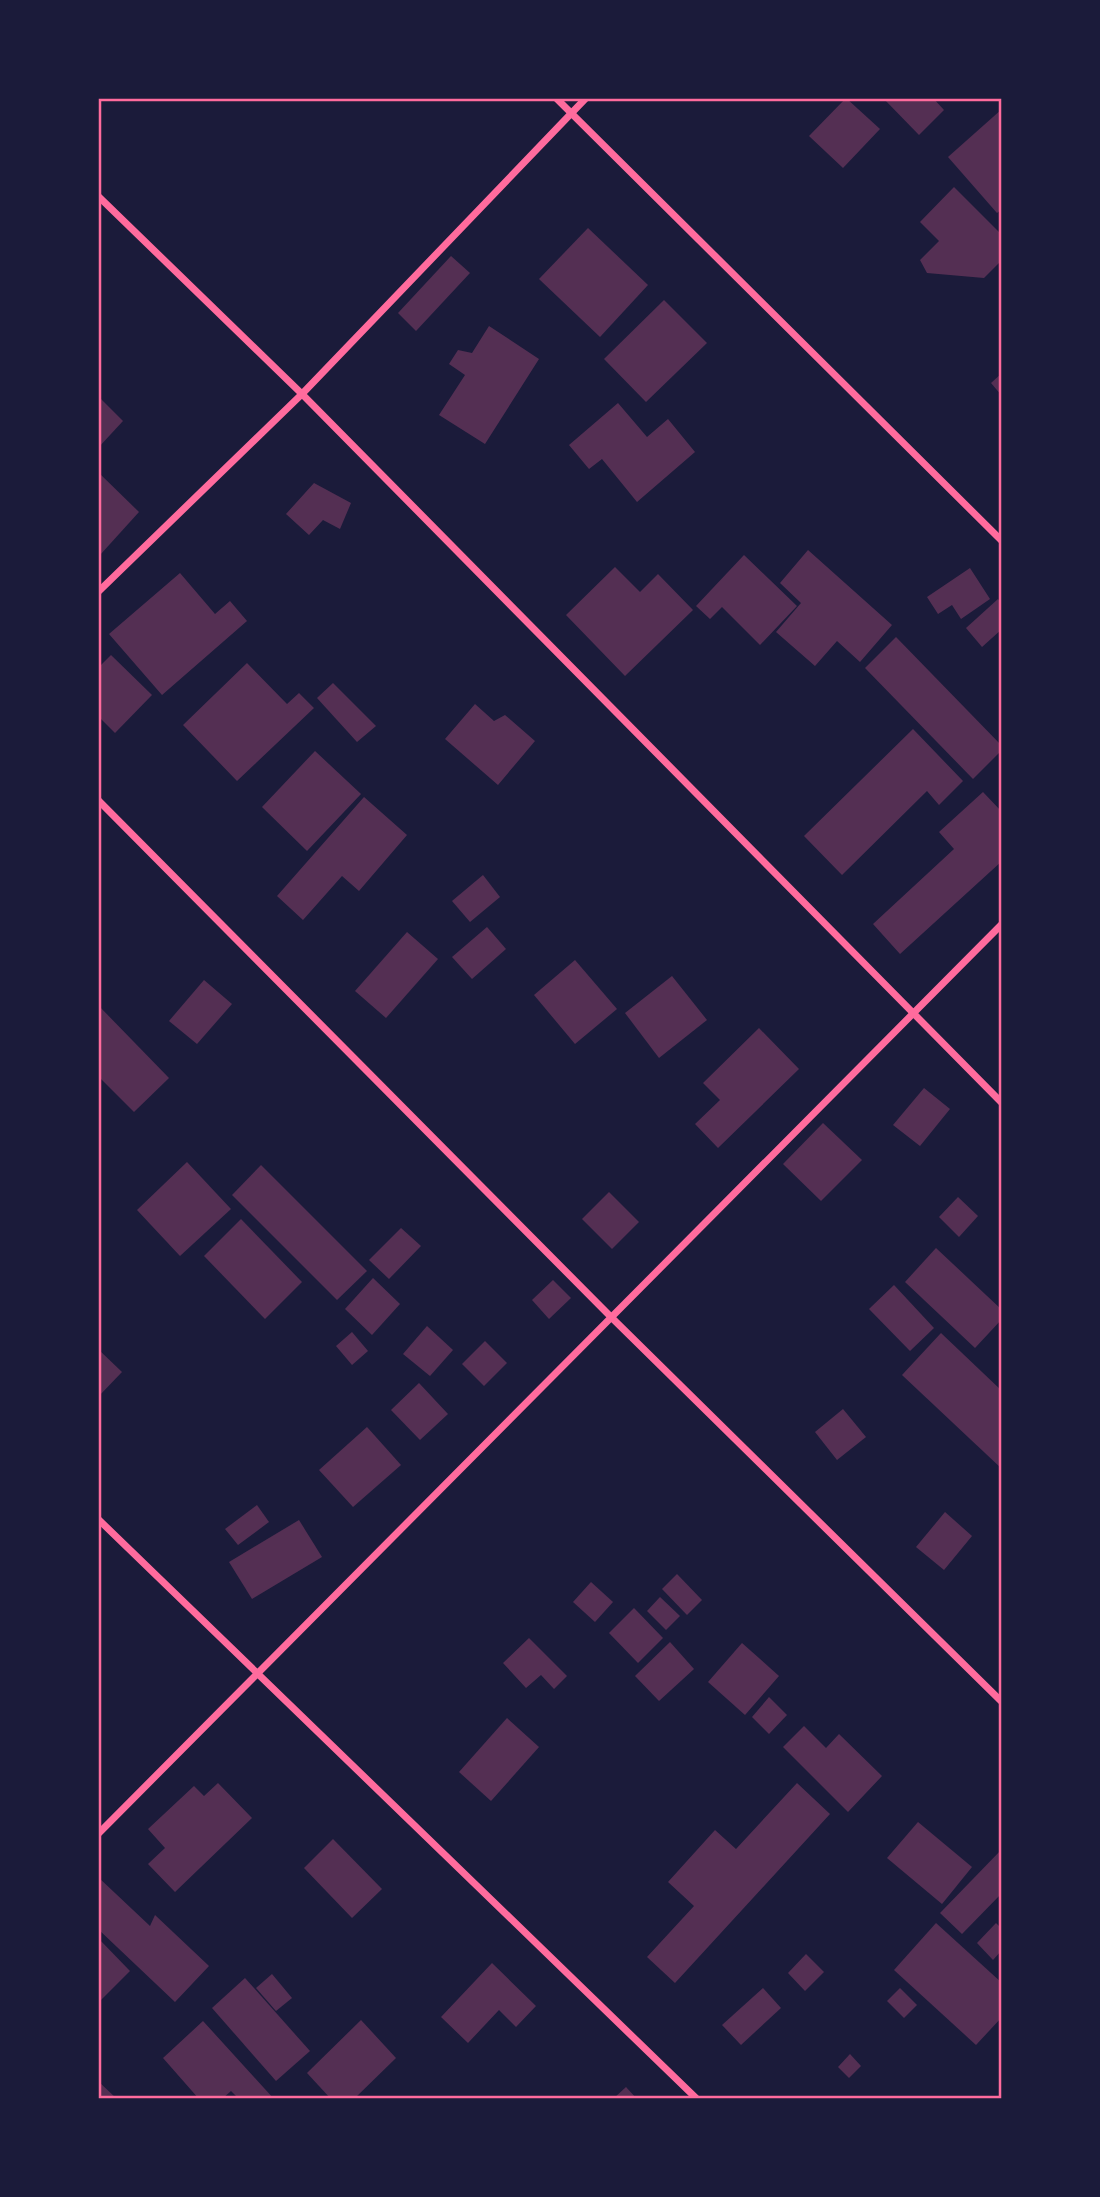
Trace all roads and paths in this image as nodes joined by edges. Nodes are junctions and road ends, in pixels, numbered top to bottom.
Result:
1 (556, 98) edge
2 (586, 98) edge
3 (571, 113) junction
4 (98, 195) edge
5 (302, 394) junction
6 (1002, 541) edge
7 (98, 592) edge
8 (98, 800) edge
9 (1002, 923) edge
10 (915, 1013) junction
11 (1002, 1103) edge
12 (611, 1317) junction
13 (98, 1519) edge
14 (256, 1672) junction
15 (1002, 1702) edge
16 (98, 1834) edge
17 (697, 2099) edge

1 - 3 street
2 - 3 street
3 - 5 street
3 - 6 street
4 - 5 street
5 - 7 street
5 - 10 street
8 - 12 street
9 - 10 street
10 - 11 street
10 - 12 street
12 - 14 street
12 - 15 street
13 - 14 street
14 - 16 street
14 - 17 street

